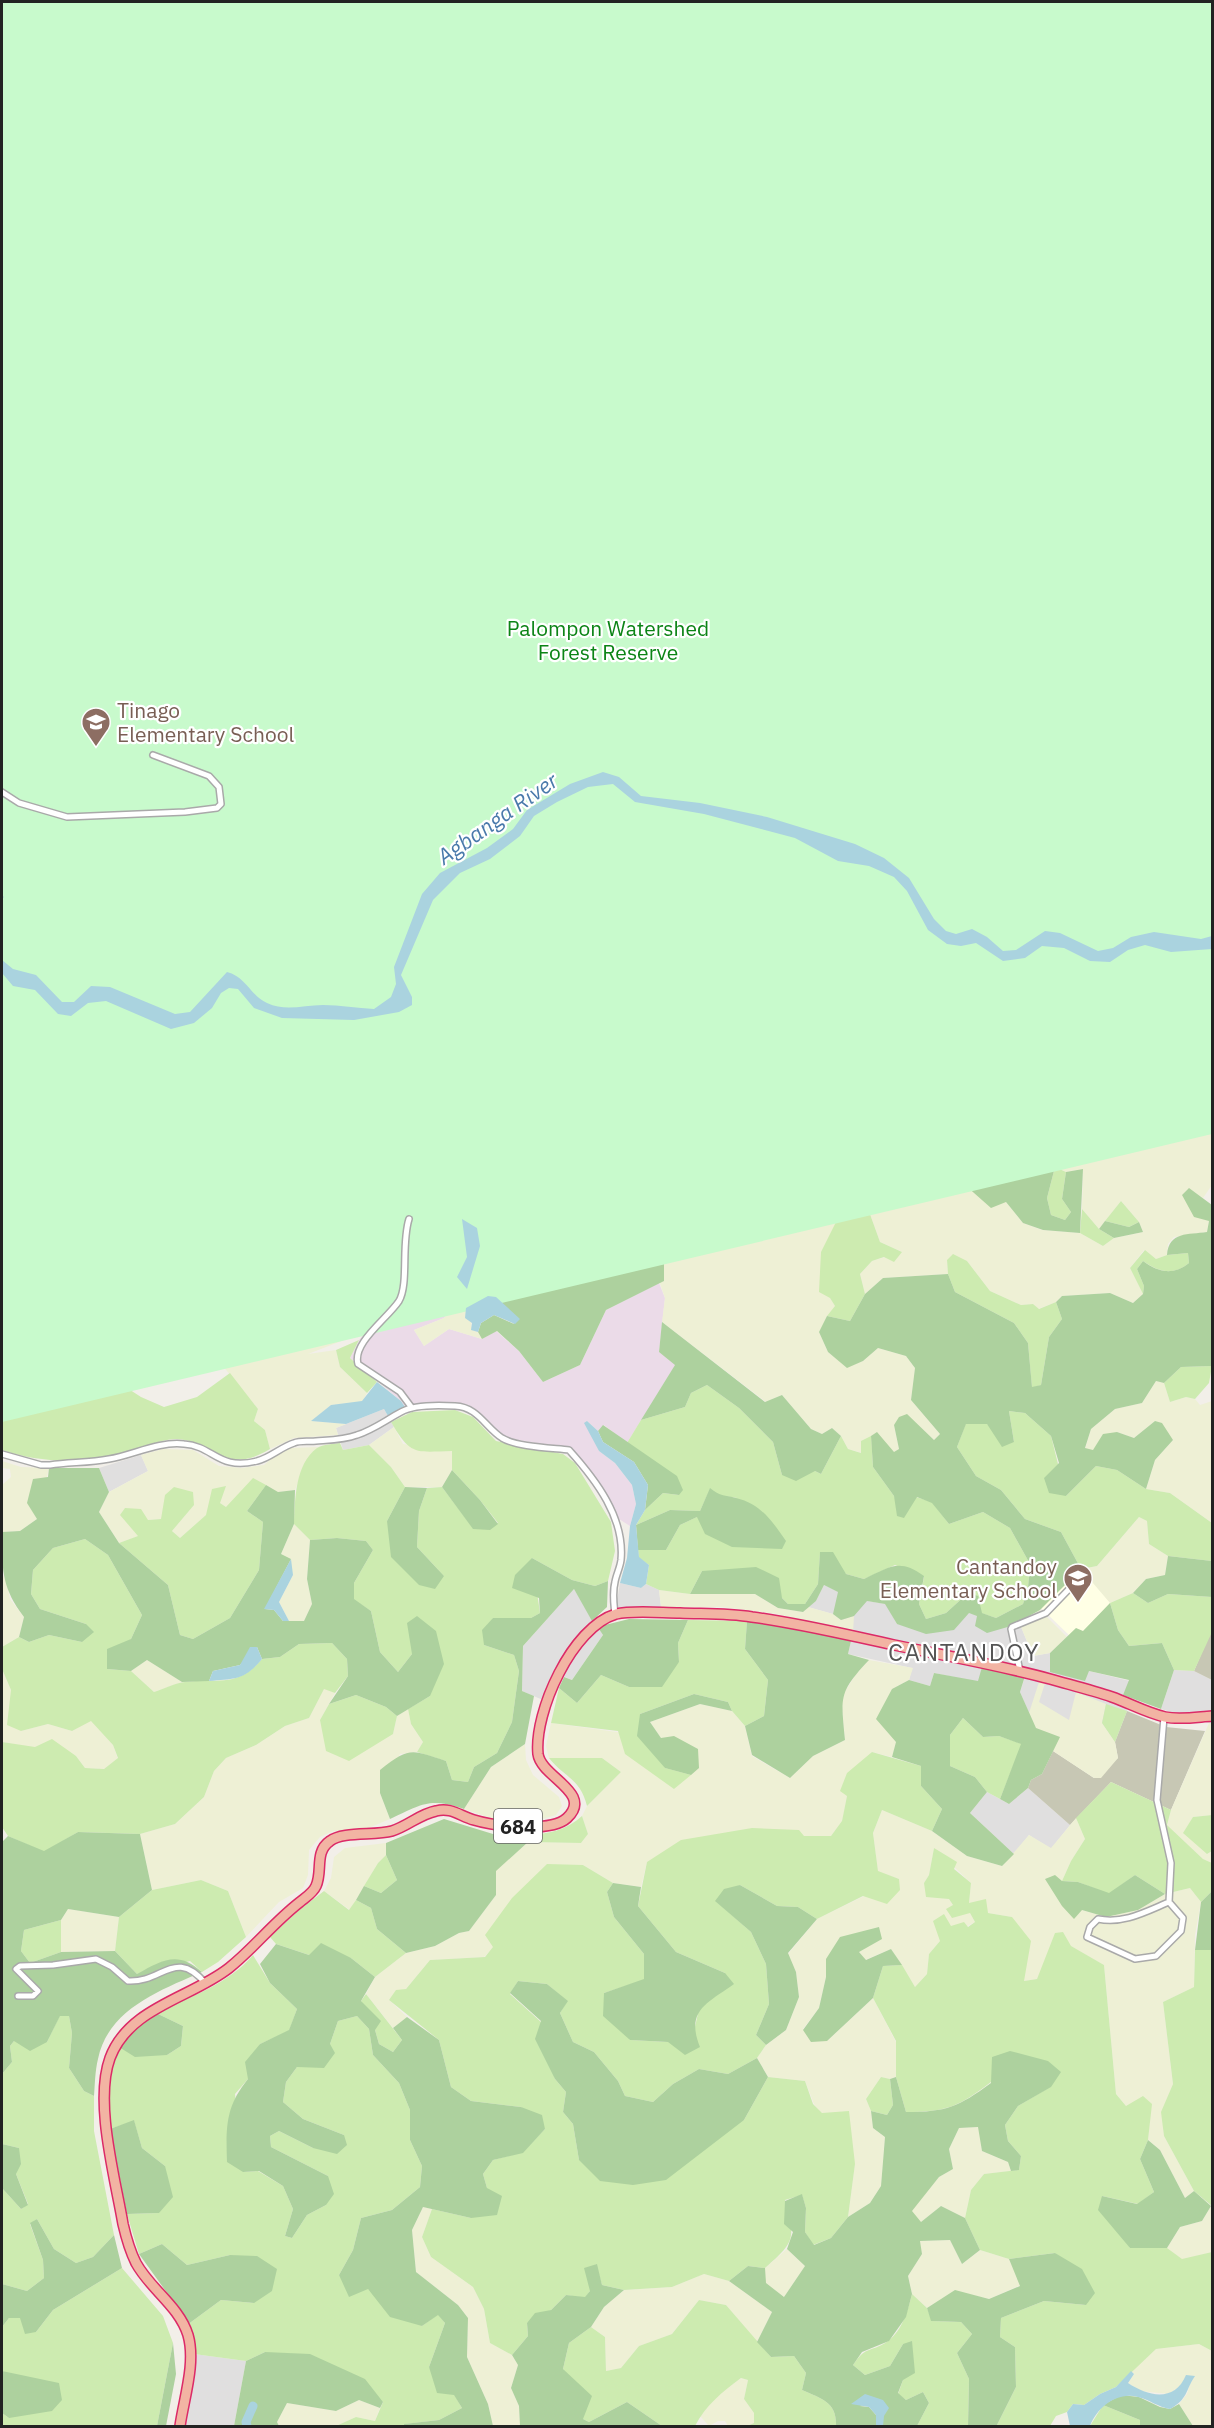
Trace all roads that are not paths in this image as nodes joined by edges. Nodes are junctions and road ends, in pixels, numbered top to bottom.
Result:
1 (153, 754) dead end
2 (2, 792) edge
3 (409, 1220) dead end
4 (412, 1408) junction
5 (2, 1454) edge
6 (1072, 1586) dead end
7 (615, 1615) junction
8 (1020, 1671) junction
9 (1212, 1716) edge
10 (1164, 1717) junction
11 (1169, 1902) junction
12 (206, 1984) junction
13 (18, 1996) dead end
14 (180, 2427) edge

1 - 2 street
3 - 4 street
4 - 5 street
4 - 7 street
6 - 8 street
7 - 8 highway, 684
7 - 12 highway, 684
8 - 10 highway, 684
9 - 10 highway, 684
10 - 11 street
11 - 11 street
12 - 13 street
12 - 14 highway, 684

